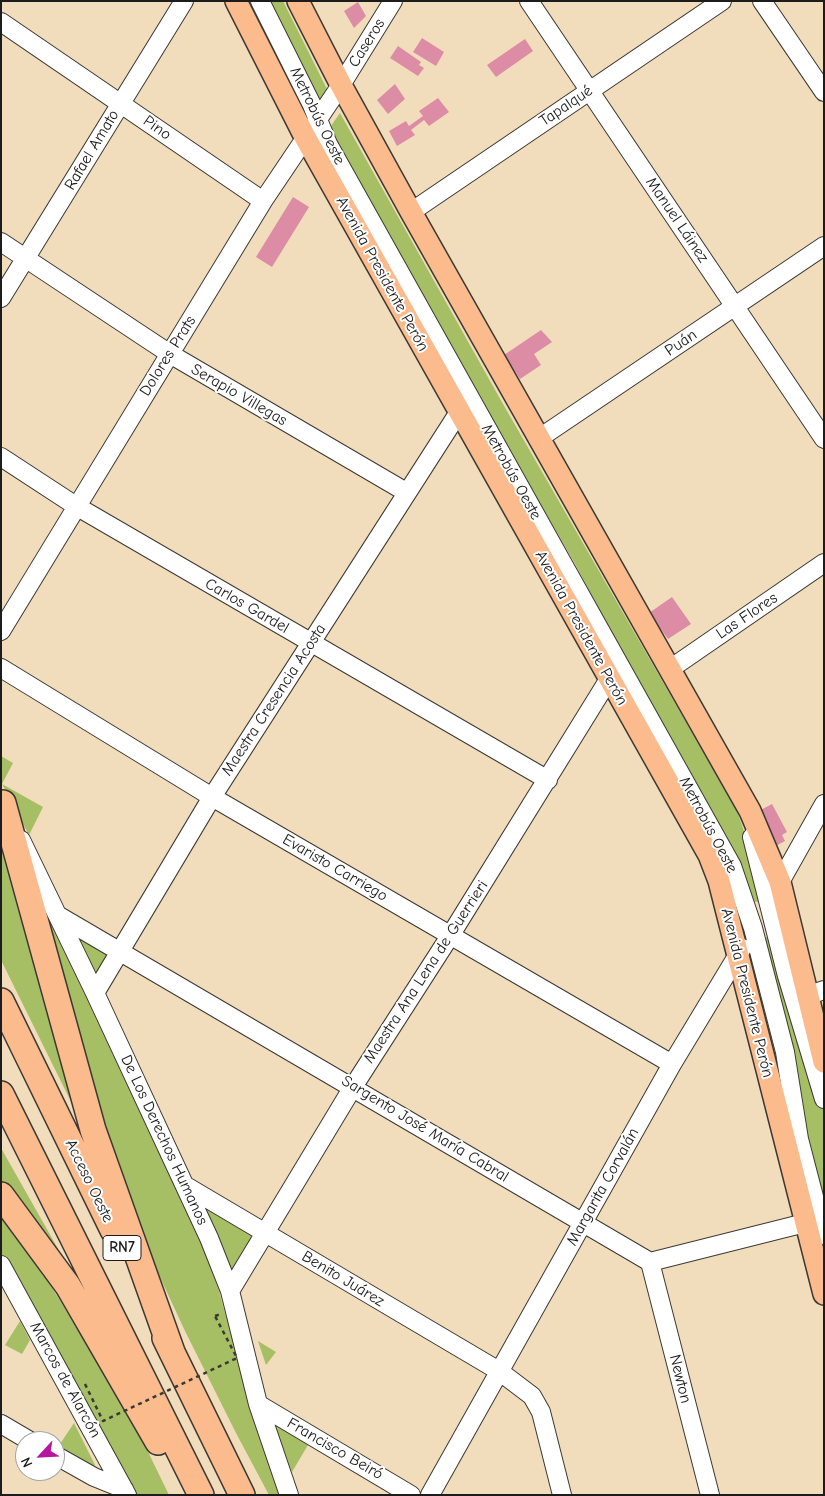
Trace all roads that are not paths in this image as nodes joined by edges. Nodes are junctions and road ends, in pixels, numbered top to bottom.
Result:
1 (184, 1) edge
2 (236, 1) edge
3 (260, 1) edge
4 (287, 1) edge
5 (298, 1) edge
6 (393, 1) edge
7 (530, 1) edge
8 (722, 1) edge
9 (762, 1) edge
10 (1, 22) edge
11 (338, 90) junction
12 (589, 90) junction
13 (824, 92) edge
14 (121, 103) junction
15 (311, 128) junction
16 (263, 201) junction
17 (411, 212) junction
18 (1, 242) edge
19 (824, 246) edge
20 (26, 259) junction
21 (1, 298) edge
22 (735, 306) junction
23 (170, 354) junction
24 (459, 412) junction
25 (538, 439) junction
26 (824, 439) edge
27 (1, 457) edge
28 (406, 492) junction
29 (76, 506) junction
30 (824, 563) edge
31 (1, 631) edge
32 (310, 643) junction
33 (1, 668) edge
34 (670, 669) junction
35 (609, 679) junction
36 (548, 780) junction
37 (212, 796) junction
38 (2, 802) edge
39 (824, 804) edge
40 (780, 882) junction
41 (769, 903) junction
42 (59, 916) junction
43 (753, 928) junction
44 (450, 936) junction
45 (120, 951) junction
46 (737, 957) junction
47 (95, 993) junction
48 (815, 993) edge
49 (1, 1001) edge
50 (824, 1062) edge
51 (672, 1064) junction
52 (353, 1087) junction
53 (1, 1094) edge
54 (824, 1099) edge
55 (186, 1186) junction
56 (1, 1195) edge
57 (583, 1224) junction
58 (818, 1224) edge
59 (265, 1233) junction
60 (650, 1262) junction
61 (1, 1265) edge
62 (230, 1291) junction
63 (824, 1294) edge
64 (172, 1352) junction
65 (499, 1372) junction
66 (258, 1404) junction
67 (1, 1424) edge
68 (15, 1432) edge
69 (65, 1461) edge
70 (123, 1493) edge
71 (189, 1495) edge
72 (201, 1495) edge
73 (242, 1495) edge
74 (289, 1495) edge
75 (411, 1495) edge
76 (430, 1495) edge
77 (562, 1495) edge
78 (710, 1495) edge

1 - 14 street, Rafael Amato
2 - 15 main road, Avenida Presidente Perón
3 - 15 street, Metrobús Oeste
4 - 11 street, Metrobús Oeste
5 - 11 main road
6 - 11 street, Caseros
7 - 12 street, Manuel Láinez
8 - 12 street, Tapalqué
9 - 13 street
10 - 14 street, Pino
11 - 15 street, Dolores Prats
11 - 17 main road
11 - 41 street, Metrobús Oeste
12 - 17 street, Tapalqué
12 - 22 street, Manuel Láinez
14 - 16 street, Pino
14 - 20 street, Rafael Amato
15 - 16 street, Dolores Prats
15 - 24 main road, Avenida Presidente Perón
15 - 43 street, Metrobús Oeste
16 - 23 street, Dolores Prats
17 - 25 main road
18 - 20 street, Serapio Villegas
19 - 22 street, Puán
20 - 21 street, Rafael Amato
20 - 23 street, Serapio Villegas
22 - 25 street, Puán
22 - 26 street, Manuel Láinez
23 - 28 street, Serapio Villegas
23 - 29 street, Dolores Prats
24 - 28 street, Maestra Cresencia Acosta
24 - 35 main road, Avenida Presidente Perón
25 - 34 main road
27 - 29 street, Carlos Gardel
28 - 32 street, Maestra Cresencia Acosta
29 - 31 street, Dolores Prats
29 - 32 street, Carlos Gardel
30 - 34 street, Las Flores
32 - 36 street, Carlos Gardel
32 - 37 street, Maestra Cresencia Acosta
33 - 37 street, Evaristo Carriego
34 - 40 main road
35 - 36 street, Maestra Ana Lena de Guerrieri
35 - 46 main road, Avenida Presidente Perón
36 - 44 street, Maestra Ana Lena de Guerrieri
37 - 44 street, Evaristo Carriego
37 - 45 street, Maestra Cresencia Acosta
38 - 42 street, De Los Derechos Humanos
38 - 64 highway
39 - 40 street, Margarita Corvalán
40 - 41 street, Margarita Corvalán
40 - 48 main road
41 - 43 street, Margarita Corvalán
41 - 54 street, Metrobús Oeste
42 - 45 street, Sargento José María Cabral
42 - 47 street, De Los Derechos Humanos
43 - 46 street, Margarita Corvalán
43 - 58 street, Metrobús Oeste
44 - 51 street, Evaristo Carriego
44 - 52 street, Maestra Ana Lena de Guerrieri
45 - 47 street, Maestra Cresencia Acosta
45 - 52 street, Sargento José María Cabral
46 - 51 street, Margarita Corvalán
46 - 58 main road, Avenida Presidente Perón
47 - 55 street, De Los Derechos Humanos
48 - 50 main road
49 - 64 highway, Acceso Oeste / RN7
51 - 57 street, Margarita Corvalán
52 - 57 street, Sargento José María Cabral
52 - 59 street, Maestra Ana Lena de Guerrieri
53 - 72 highway, RN7
55 - 59 street, Benito Juárez
55 - 62 street, De Los Derechos Humanos
56 - 71 highway
57 - 60 street, Sargento José María Cabral
57 - 65 street, Margarita Corvalán
58 - 60 street
58 - 63 main road, Avenida Presidente Perón
59 - 62 street, Maestra Ana Lena de Guerrieri
59 - 65 street, Benito Juárez
60 - 78 street, Newton
61 - 70 street, Marcos de Alarcón
62 - 66 street, De Los Derechos Humanos
64 - 73 highway, Acceso Oeste / RN7
65 - 76 street, Margarita Corvalán
65 - 77 street, Benito Juárez
66 - 74 street, De Los Derechos Humanos
66 - 75 street, Francisco Beiró
67 - 68 street
69 - 70 street

